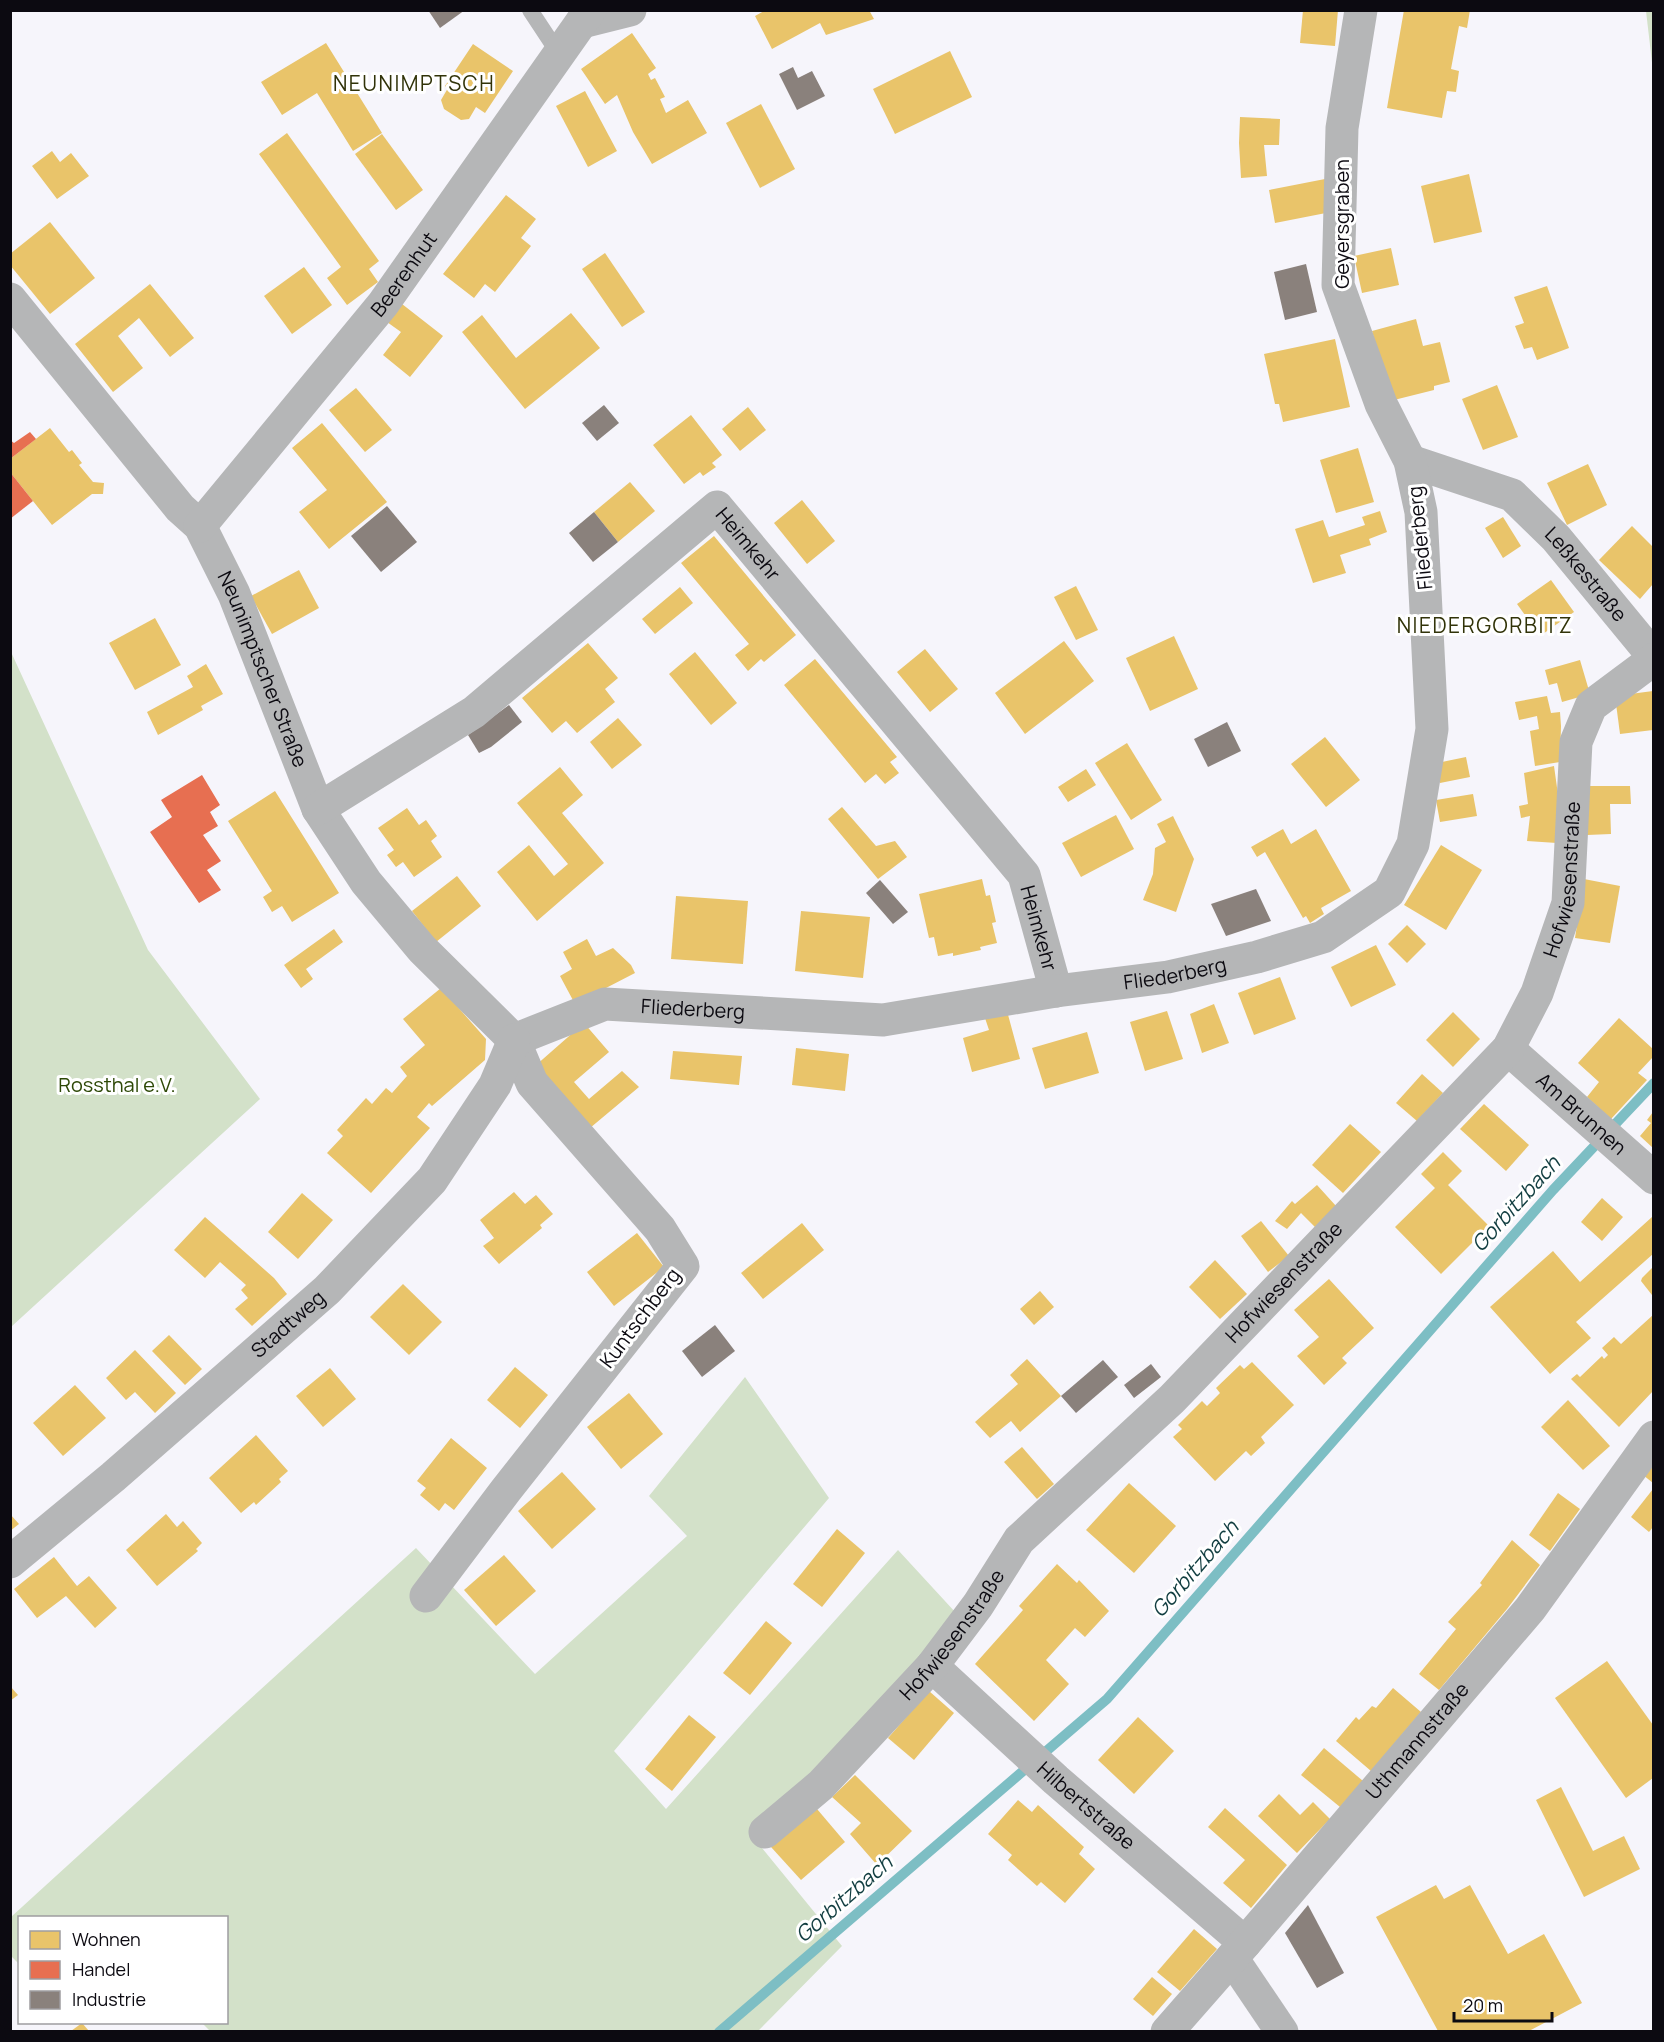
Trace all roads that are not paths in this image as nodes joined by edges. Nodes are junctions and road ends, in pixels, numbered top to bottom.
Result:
1 (530, 10) edge
2 (630, 10) edge
3 (1361, 10) edge
4 (586, 16) edge
5 (559, 54) junction
6 (10, 299) edge
7 (1410, 461) junction
8 (200, 526) junction
9 (1653, 658) edge
10 (318, 809) junction
11 (1056, 990) junction
12 (514, 1040) junction
13 (1508, 1049) junction
14 (1653, 1178) edge
15 (1653, 1437) edge
16 (10, 1562) edge
17 (426, 1596) dead end
18 (932, 1666) junction
19 (765, 1832) dead end
20 (1239, 1951) junction
21 (1167, 2031) edge
22 (1282, 2031) edge

1 - 5 lane
2 - 4 street
3 - 7 street, Geyersgraben
4 - 5 street, Beerenhut
5 - 8 street, Beerenhut
6 - 8 street, Neunimptscher Straße
7 - 9 street, Leßkestraße
7 - 11 street, Fliederberg
8 - 10 street, Neunimptscher Straße
9 - 13 street, Hofwiesenstraße
10 - 11 street, Heimkehr
10 - 12 street, Neunimptscher Straße
11 - 12 street, Fliederberg
12 - 16 street, Stadtweg
12 - 17 street, Kuntschberg
13 - 14 street, Am Brunnen
13 - 18 street, Hofwiesenstraße
15 - 20 street, Uthmannstraße
18 - 19 street, Hofwiesenstraße
18 - 20 street, Hilbertstraße
20 - 21 street, Uthmannstraße
20 - 22 street, Hilbertstraße

